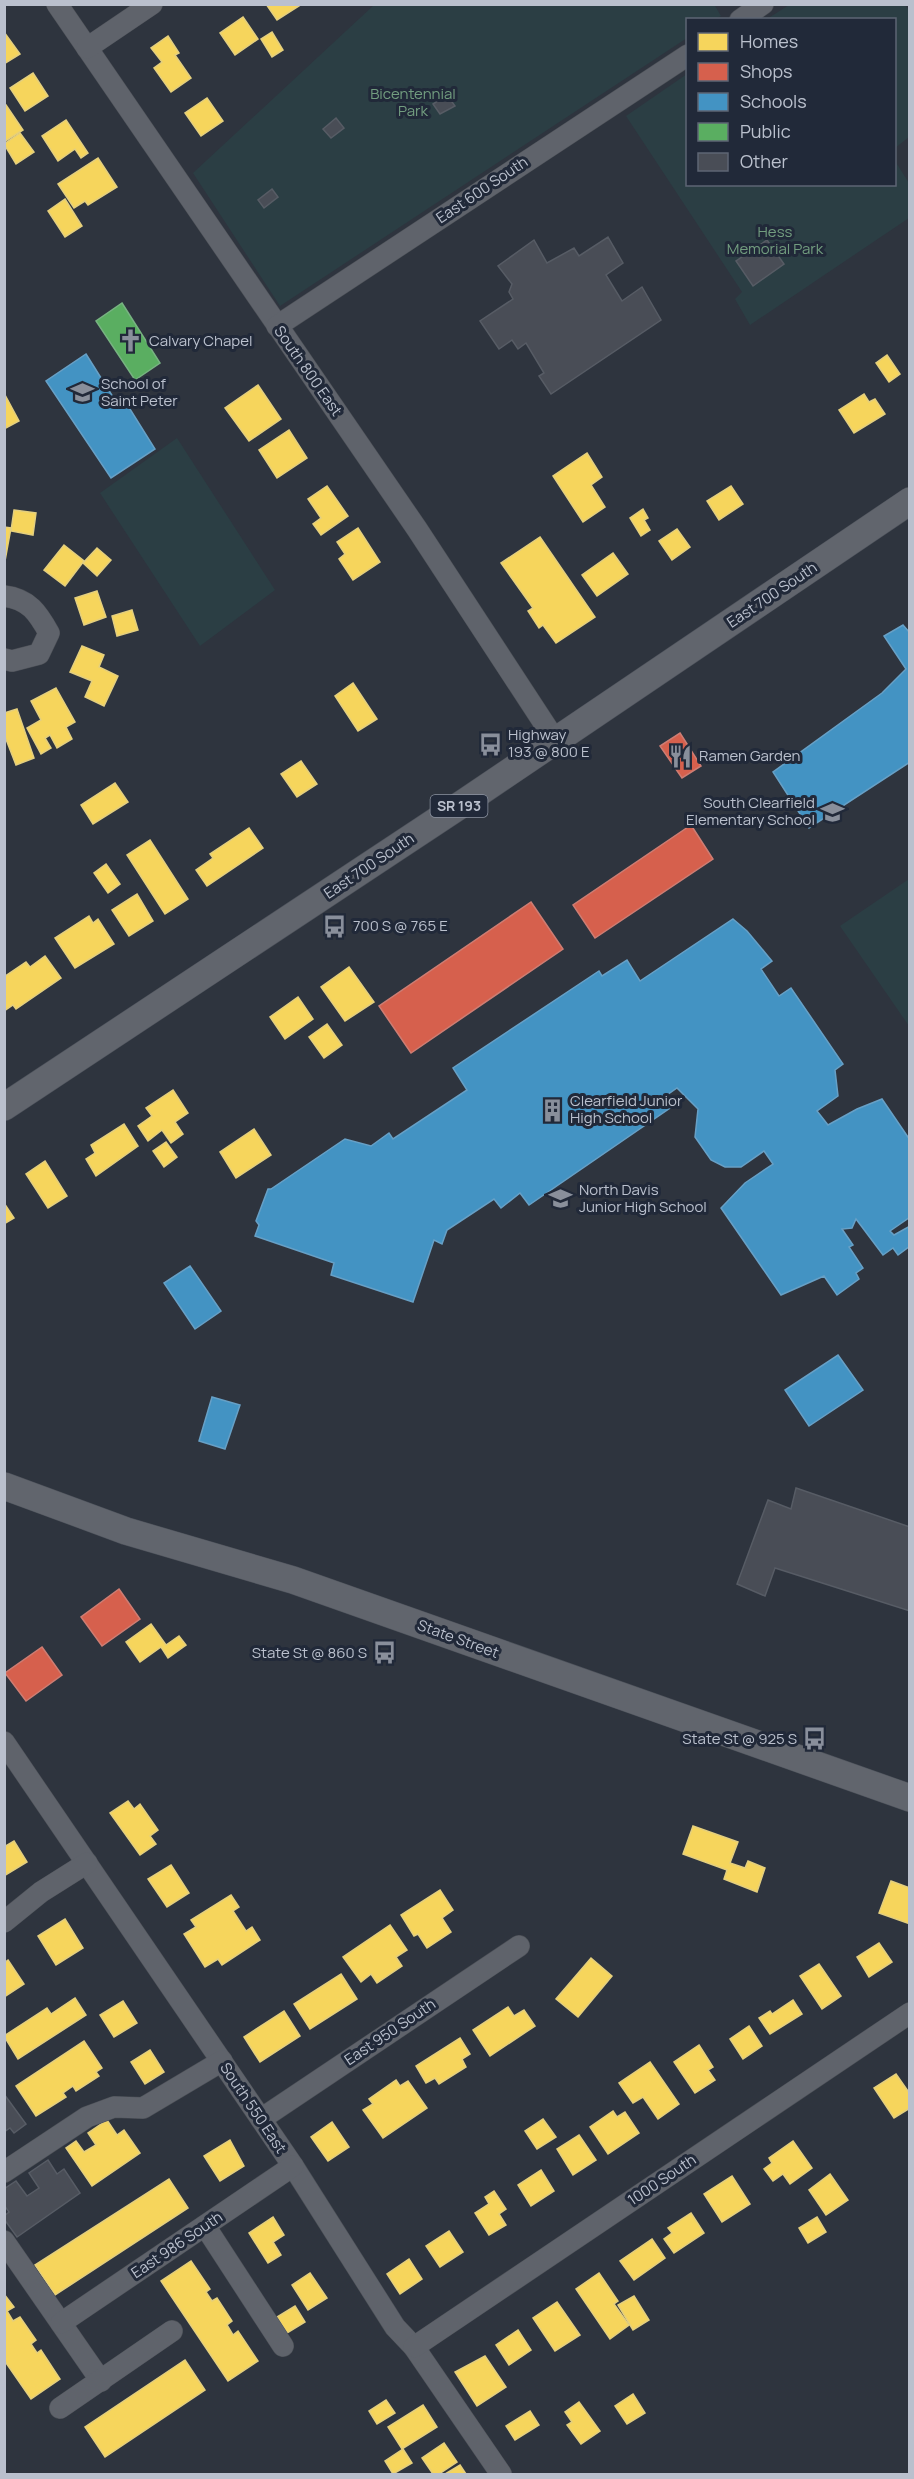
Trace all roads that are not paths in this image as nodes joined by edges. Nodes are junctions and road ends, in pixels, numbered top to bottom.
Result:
1 (57, 4) edge
2 (152, 4) edge
3 (763, 4) edge
4 (743, 18) edge
5 (87, 48) junction
6 (686, 56) edge
7 (277, 326) junction
8 (909, 501) edge
9 (4, 596) edge
10 (4, 659) edge
11 (555, 740) junction
12 (4, 1107) edge
13 (4, 1486) edge
14 (4, 1742) edge
15 (909, 1798) edge
16 (87, 1863) junction
17 (4, 1922) edge
18 (519, 1946) dead end
19 (909, 2013) edge
20 (222, 2061) junction
21 (261, 2119) junction
22 (293, 2166) junction
23 (4, 2172) edge
24 (204, 2226) junction
25 (4, 2241) edge
26 (61, 2323) junction
27 (172, 2331) dead end
28 (283, 2346) dead end
29 (414, 2347) junction
30 (101, 2381) junction
31 (60, 2408) dead end
32 (501, 2475) edge

1 - 5 street, South 800 East
2 - 5 street
3 - 4 street
5 - 7 street, South 800 East
6 - 7 street, East 600 South
7 - 11 street, South 800 East
8 - 11 main road, East 700 South / SR 193
9 - 10 street
11 - 12 main road, East 700 South / SR 193
13 - 15 main road, State Street
14 - 16 street, South 550 East
16 - 17 street
16 - 20 street, South 550 East
18 - 21 street, East 950 South
19 - 29 street, 1000 South
20 - 21 street, South 550 East
20 - 23 street
21 - 22 street, South 550 East
22 - 24 street, East 986 South
22 - 29 street, South 550 East
24 - 26 street, East 986 South
24 - 28 street
25 - 26 street
26 - 30 street
27 - 30 street
29 - 32 street, South 550 East
30 - 31 street

